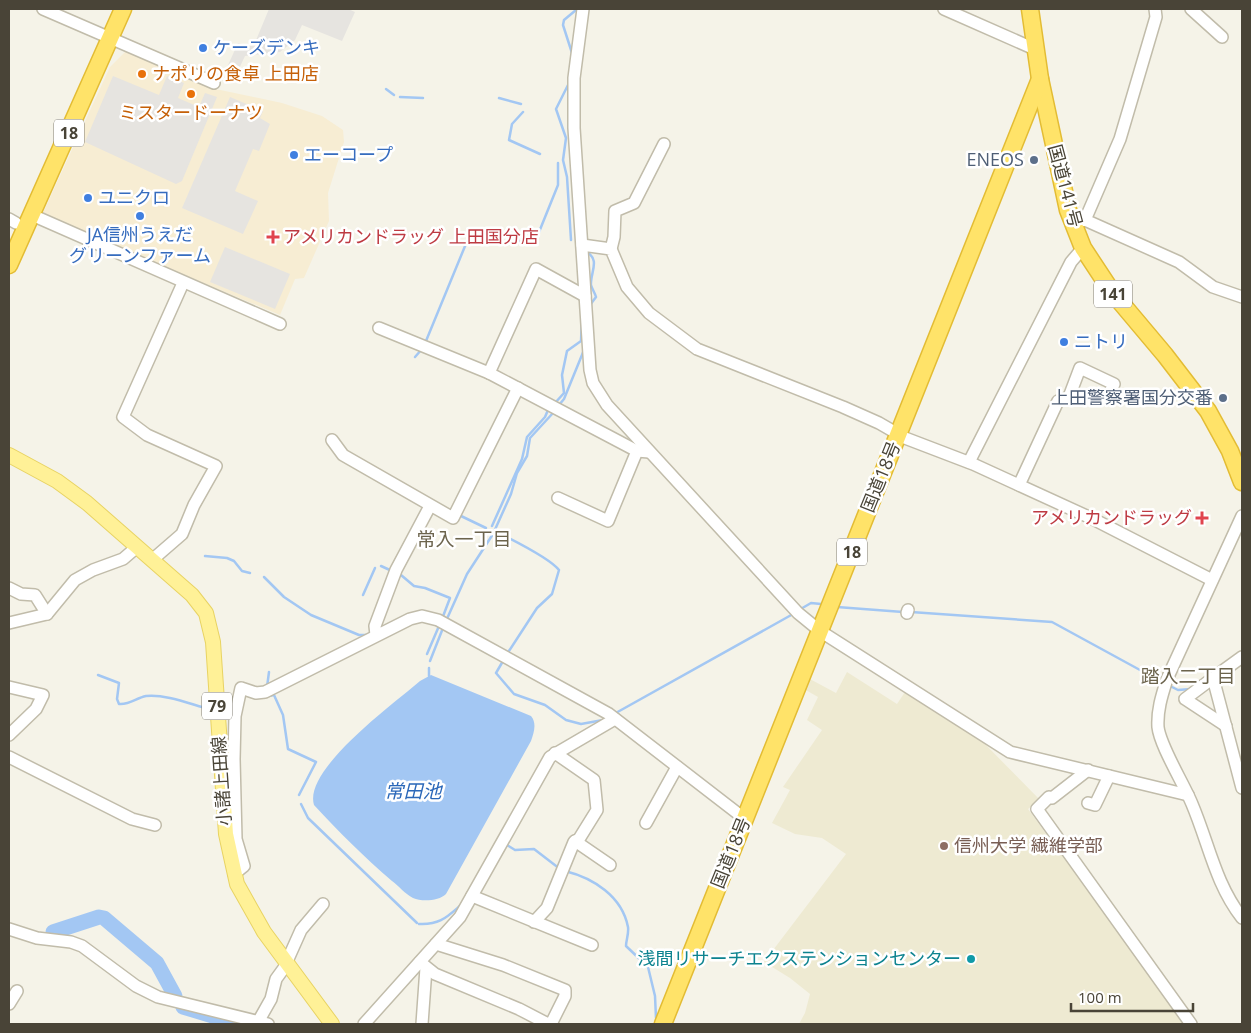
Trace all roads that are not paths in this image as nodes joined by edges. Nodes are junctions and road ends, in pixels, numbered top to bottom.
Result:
1 (43, 9) edge
2 (116, 9) edge
3 (123, 9) edge
4 (583, 9) edge
5 (944, 9) edge
6 (1030, 9) edge
7 (1155, 9) edge
8 (1191, 9) edge
9 (108, 37) junction
10 (1222, 37) dead end
11 (1036, 50) junction
12 (1040, 79) junction
13 (214, 83) dead end
14 (664, 144) dead end
15 (32, 215) junction
16 (1079, 222) junction
17 (11, 227) edge
18 (582, 244) junction
19 (1083, 248) junction
20 (611, 250) junction
21 (9, 265) edge
22 (183, 283) junction
23 (585, 296) junction
24 (1242, 297) edge
25 (280, 324) dead end
26 (379, 328) dead end
27 (489, 373) junction
28 (518, 388) junction
29 (1111, 390) dead end
30 (898, 434) junction
31 (332, 440) dead end
32 (643, 451) junction
33 (9, 455) edge
34 (969, 462) junction
35 (1242, 482) edge
36 (1018, 485) junction
37 (558, 498) dead end
38 (430, 506) junction
39 (1242, 516) edge
40 (137, 547) junction
41 (152, 560) junction
42 (1212, 580) junction
43 (9, 588) edge
44 (47, 614) junction
45 (9, 624) edge
46 (820, 632) junction
47 (376, 635) junction
48 (1242, 657) edge
49 (1213, 678) junction
50 (9, 688) edge
51 (612, 717) junction
52 (1226, 726) junction
53 (9, 735) edge
54 (555, 753) junction
55 (9, 757) edge
56 (677, 767) junction
57 (1088, 770) junction
58 (1109, 776) junction
59 (1242, 788) edge
60 (1188, 795) junction
61 (1088, 803) dead end
62 (745, 819) junction
63 (646, 823) dead end
64 (155, 825) dead end
65 (575, 841) junction
66 (610, 865) dead end
67 (234, 874) junction
68 (472, 896) junction
69 (323, 904) dead end
70 (1242, 918) edge
71 (534, 922) junction
72 (9, 928) edge
73 (436, 944) junction
74 (592, 945) dead end
75 (286, 963) junction
76 (423, 965) junction
77 (16, 992) dead end
78 (9, 1004) edge
79 (263, 1023) edge
80 (332, 1024) edge
81 (364, 1024) edge
82 (422, 1024) edge
83 (549, 1024) edge
84 (663, 1024) edge
85 (1191, 1024) edge

1 - 9 street
2 - 9 highway, 18
3 - 9 highway, 18
4 - 18 street
5 - 11 street
6 - 11 highway, 国道18号 / 18
7 - 16 street
8 - 10 street
9 - 13 street
9 - 15 highway, 18
9 - 17 highway, 18
11 - 12 highway, 国道18号 / 18
12 - 16 highway, 国道141号 / 141
12 - 30 highway, 国道18号 / 18
14 - 20 street
15 - 21 highway, 18
15 - 22 street
16 - 19 highway, 国道141号 / 141
16 - 24 street
18 - 20 street
18 - 23 street
19 - 34 street
19 - 35 highway, 国道141号 / 141
20 - 30 street
22 - 25 street
22 - 41 street
23 - 27 street
23 - 32 street
26 - 27 street
27 - 28 street
28 - 32 street
28 - 38 street
29 - 36 street
30 - 34 street
30 - 46 highway, 国道18号 / 18
31 - 38 street
32 - 37 street
32 - 46 street
33 - 40 main road, 小諸上田線 / 79
34 - 36 street
36 - 42 street
38 - 47 street
39 - 42 street
40 - 41 main road, 小諸上田線 / 79
40 - 44 street
41 - 67 main road, 小諸上田線 / 79
42 - 60 street
43 - 44 street
44 - 45 street
46 - 57 street
46 - 62 highway, 国道18号 / 18
47 - 51 street
47 - 67 street
48 - 49 street
49 - 52 street
49 - 52 street
50 - 53 street
51 - 54 street
51 - 56 street
52 - 59 street
54 - 65 street
54 - 68 street
55 - 64 street
56 - 62 street
56 - 63 street
57 - 58 street
57 - 85 street
58 - 60 street
58 - 61 street
60 - 70 street
62 - 84 highway, 国道18号 / 18
65 - 66 street
65 - 71 street
67 - 75 main road, 小諸上田線 / 79
68 - 71 street
68 - 73 street
69 - 75 street
71 - 74 street
72 - 79 street
73 - 76 street
73 - 83 street
75 - 79 street
75 - 80 main road, 小諸上田線 / 79
76 - 81 street
76 - 82 street
76 - 83 street
77 - 78 street

